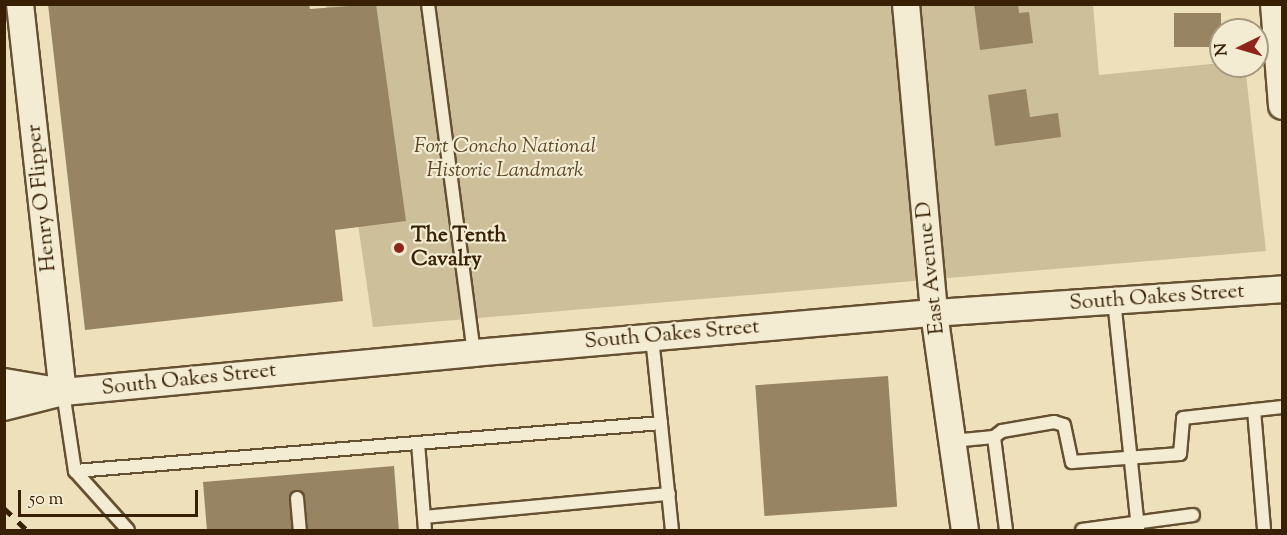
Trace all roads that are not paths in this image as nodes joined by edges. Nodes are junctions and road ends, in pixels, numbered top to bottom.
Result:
1 (20, 4) edge
2 (428, 4) edge
3 (906, 4) edge
4 (1274, 4) edge
5 (1282, 106) edge
6 (1282, 289) edge
7 (1114, 300) junction
8 (934, 313) junction
9 (652, 337) junction
10 (474, 353) junction
11 (4, 382) edge
12 (63, 392) junction
13 (1282, 406) edge
14 (4, 407) edge
15 (1254, 410) junction
16 (661, 423) junction
17 (994, 437) junction
18 (952, 441) junction
19 (418, 443) junction
20 (1130, 455) junction
21 (75, 471) junction
22 (669, 494) junction
23 (297, 498) dead end
24 (1193, 514) dead end
25 (424, 517) junction
26 (1138, 527) edge
27 (129, 531) edge
28 (300, 531) edge
29 (425, 531) edge
30 (672, 531) edge
31 (965, 531) edge
32 (1006, 531) edge
33 (1082, 531) edge
34 (1264, 531) edge

1 - 12 street, Henry O Flipper
2 - 10 lane
3 - 8 street, East Avenue D
4 - 5 street
6 - 7 street, South Oakes Street
7 - 8 street, South Oakes Street
7 - 20 lane
8 - 9 street, South Oakes Street
8 - 18 street, East Avenue D
9 - 10 street, South Oakes Street
9 - 16 lane
10 - 12 street, South Oakes Street
11 - 12 street, South Oakes Street
12 - 14 street, South Oakes Street
12 - 21 lane
13 - 15 lane
15 - 20 lane
15 - 34 lane
16 - 19 lane
16 - 22 lane
17 - 18 lane
17 - 20 lane
17 - 32 lane
18 - 31 street, East Avenue D
19 - 21 lane
19 - 25 lane
20 - 26 lane
21 - 27 lane
22 - 25 lane
22 - 30 lane
23 - 28 lane
24 - 26 lane
25 - 29 lane
26 - 33 lane

